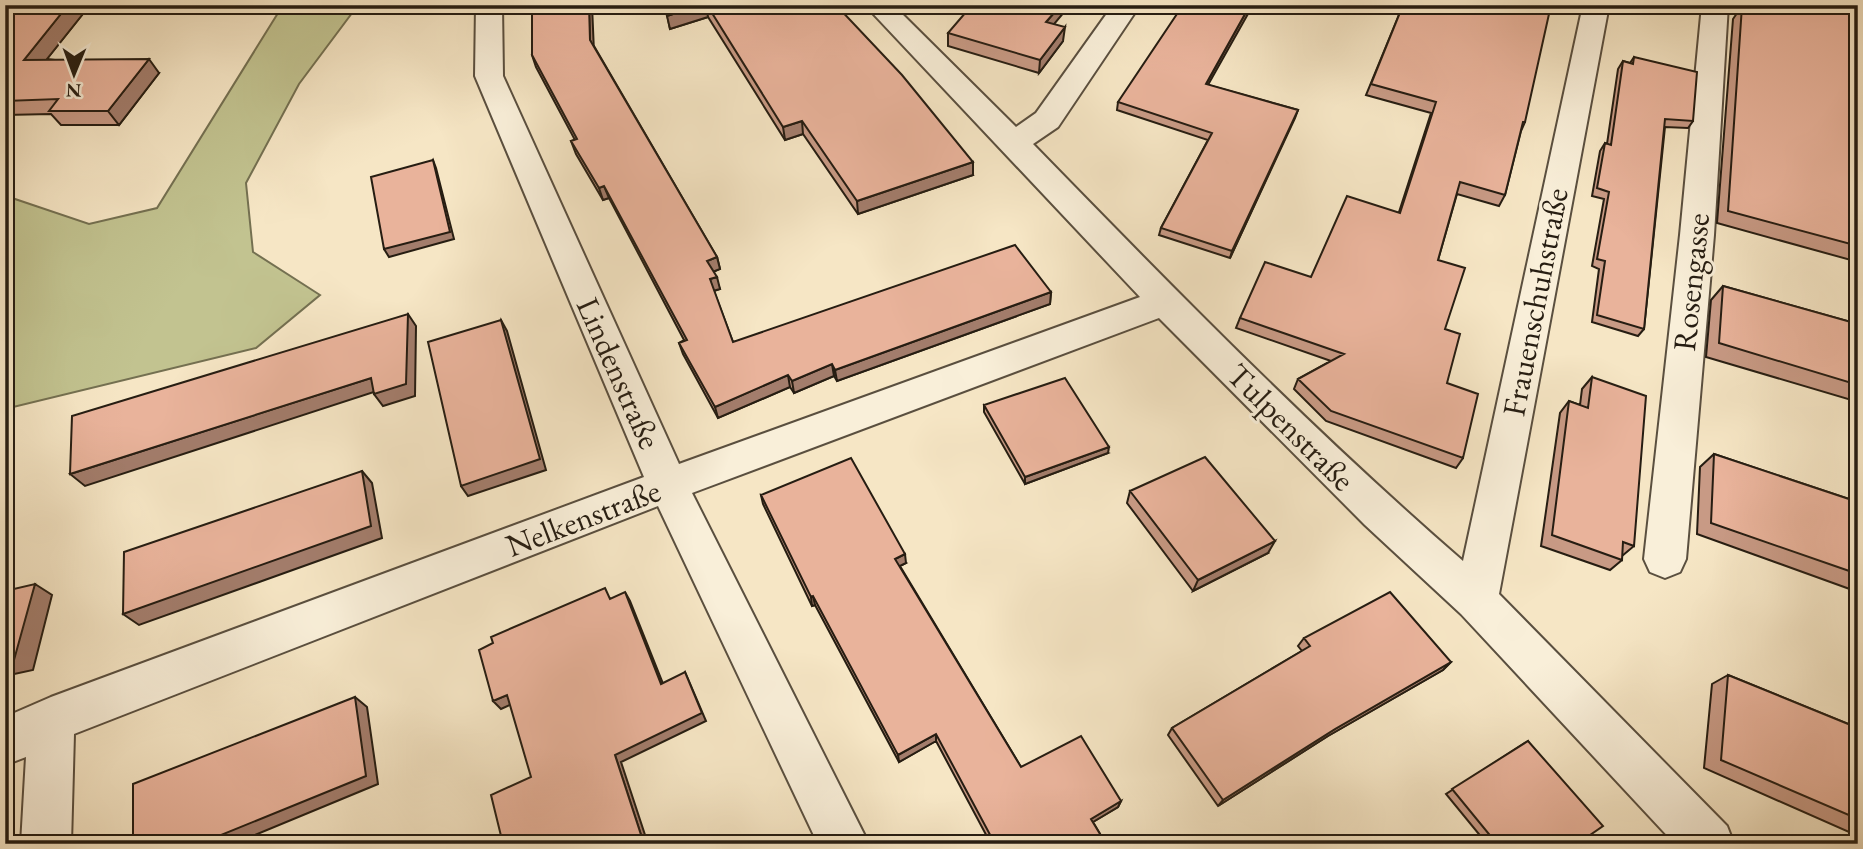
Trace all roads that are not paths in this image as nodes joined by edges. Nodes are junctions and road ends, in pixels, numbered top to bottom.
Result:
1 (489, 5) edge
2 (878, 5) edge
3 (1127, 5) edge
4 (1596, 5) edge
5 (1715, 5) edge
6 (1014, 143) junction
7 (1164, 302) junction
8 (668, 485) junction
9 (1665, 559) dead end
10 (1476, 600) junction
11 (51, 720) junction
12 (5, 742) edge
13 (46, 844) edge
14 (844, 844) edge
15 (1709, 844) edge

1 - 8 street, Lindenstraße
2 - 6 street, Tulpenstraße
3 - 6 street
4 - 10 street, Frauenschuhstraße
5 - 9 street, Rosengasse
6 - 7 street, Tulpenstraße
7 - 8 street, Nelkenstraße
7 - 10 street, Tulpenstraße
8 - 11 street, Nelkenstraße
8 - 14 street, Lindenstraße
10 - 15 street, Tulpenstraße
11 - 12 street, Nelkenstraße
11 - 13 street

